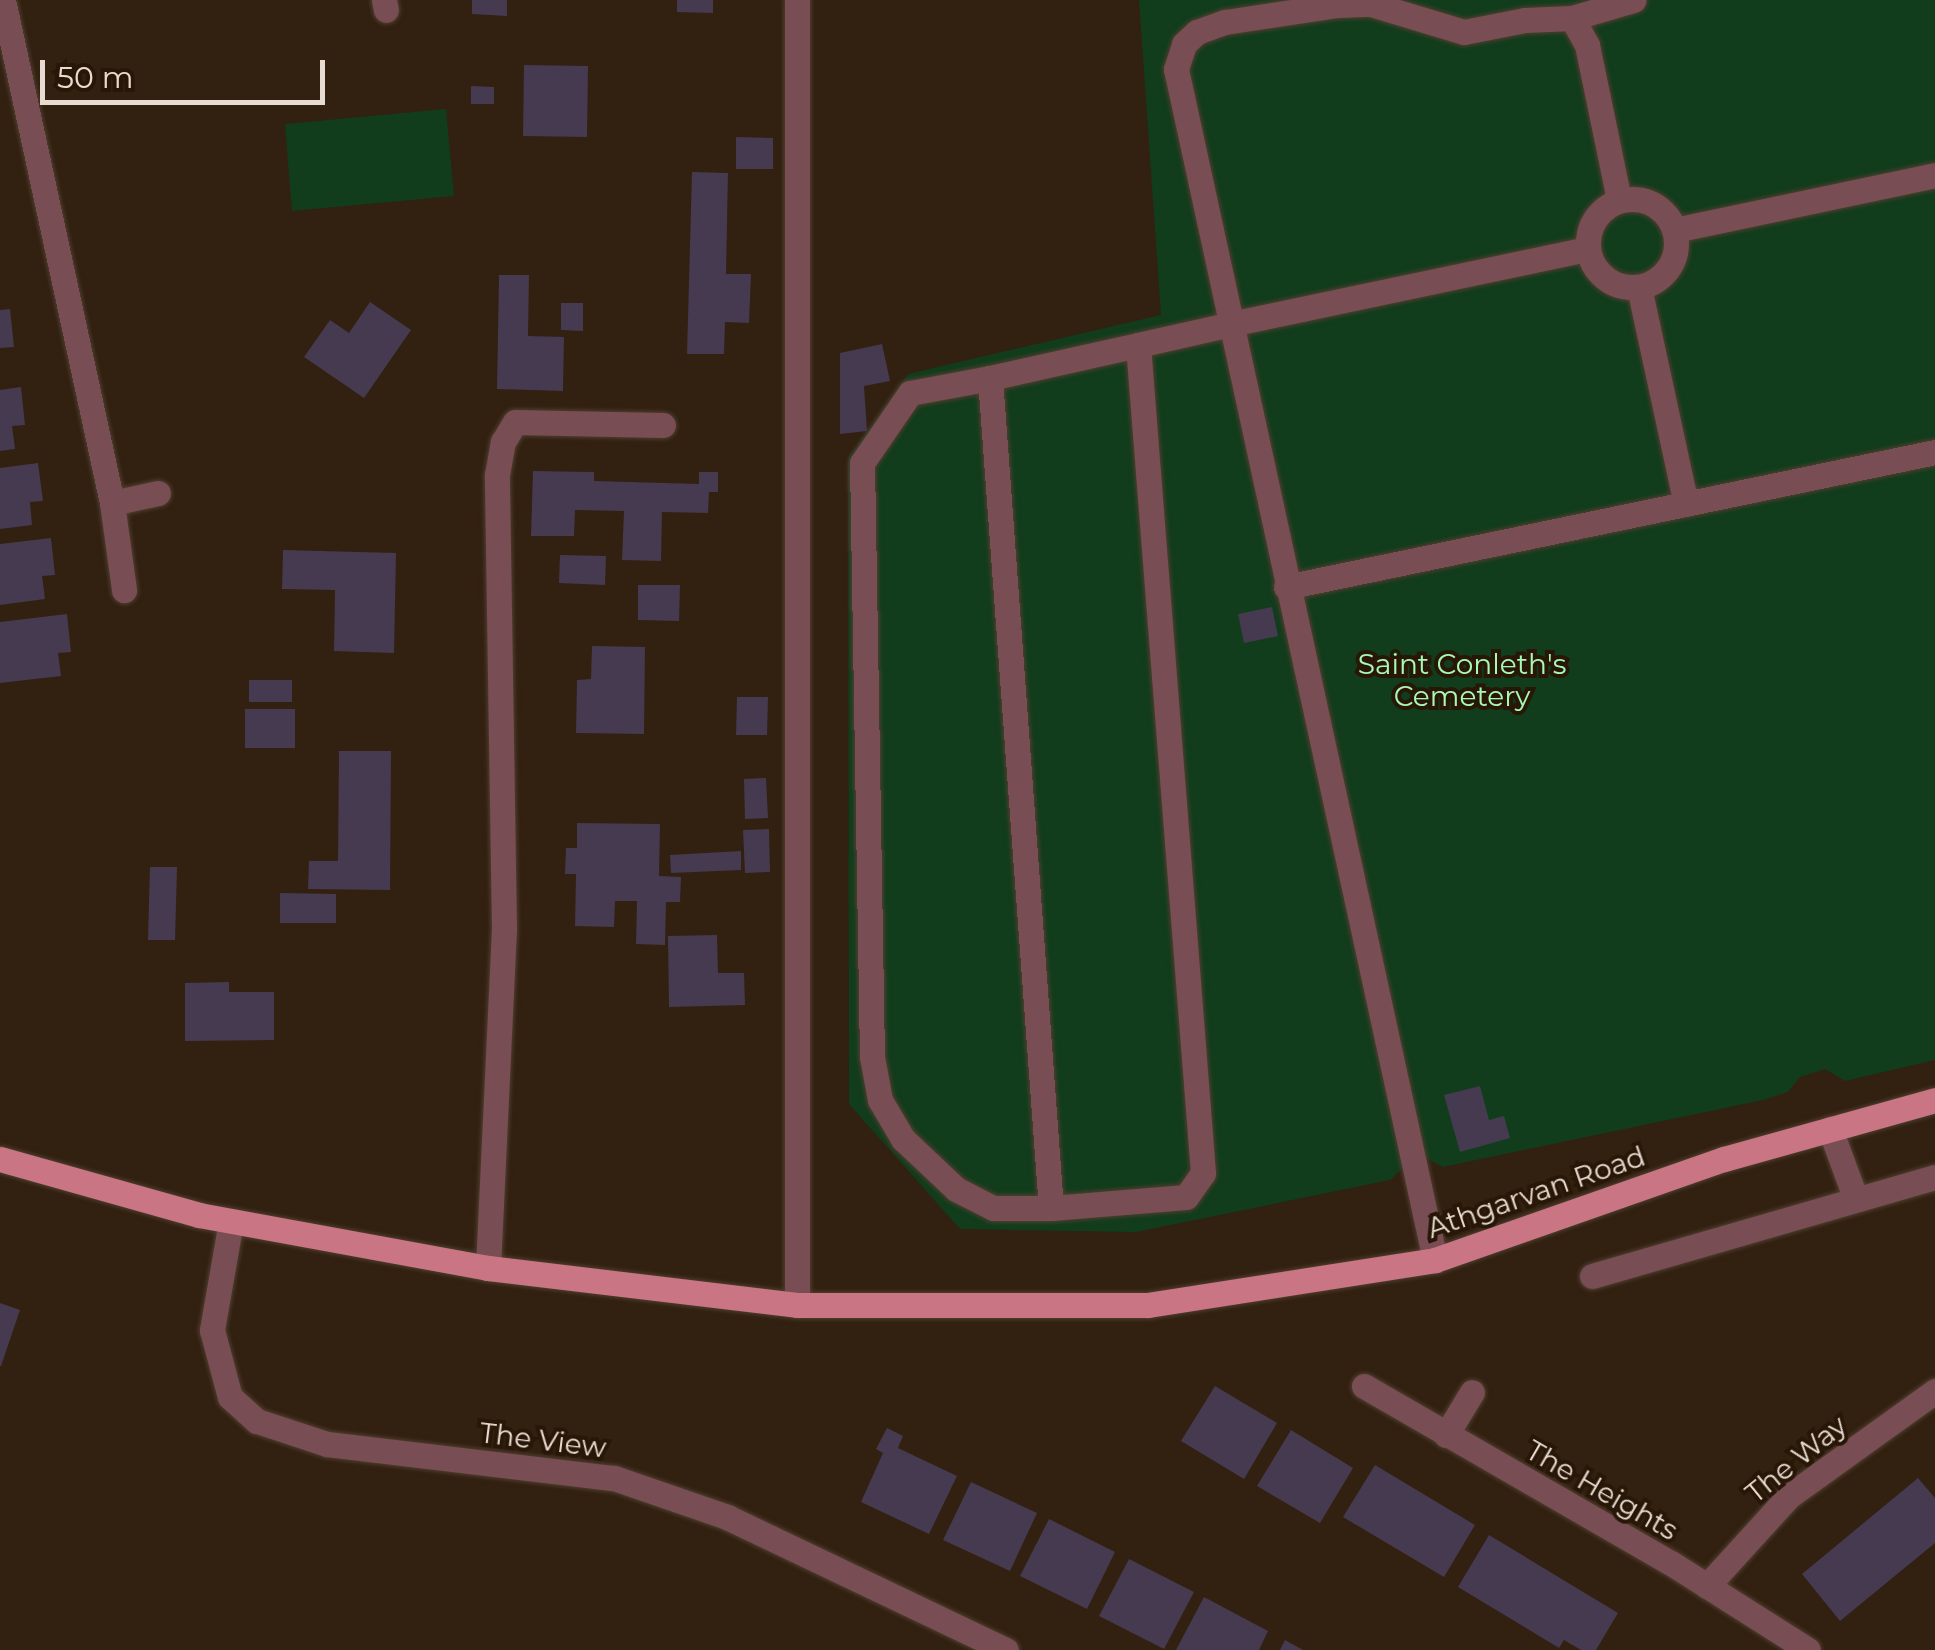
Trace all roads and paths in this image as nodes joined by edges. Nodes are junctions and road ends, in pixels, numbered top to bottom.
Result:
1 (2, 0) edge
2 (797, 0) edge
3 (1633, 0) edge
4 (1572, 18) junction
5 (1935, 175) edge
6 (1620, 199) junction
7 (1675, 230) junction
8 (1588, 250) junction
9 (1639, 287) junction
10 (1231, 324) junction
11 (1138, 344) junction
12 (990, 378) junction
13 (663, 425) dead end
14 (1935, 452) edge
15 (158, 492) dead end
16 (112, 502) junction
17 (1686, 504) junction
18 (1286, 586) junction
19 (124, 590) dead end
20 (1935, 1100) edge
21 (1830, 1129) junction
22 (0, 1159) edge
23 (1935, 1176) edge
24 (1856, 1197) junction
25 (1051, 1208) junction
26 (231, 1221) junction
27 (1435, 1260) junction
28 (488, 1268) junction
29 (1592, 1276) dead end
30 (797, 1304) junction
31 (1364, 1386) dead end
32 (1935, 1391) edge
33 (1472, 1392) dead end
34 (1446, 1434) junction
35 (1707, 1586) junction
36 (1006, 1650) edge
37 (1808, 1650) edge

1 - 16 street
2 - 30 street
3 - 4 street
4 - 6 street
4 - 10 street
5 - 7 street
6 - 7 street
6 - 8 street
7 - 9 street
8 - 9 street
8 - 10 street
9 - 17 street
10 - 11 street
10 - 18 street
11 - 12 street
11 - 25 street
12 - 25 street
12 - 25 street
13 - 28 street
14 - 17 street
15 - 16 street
16 - 19 street
17 - 18 street
18 - 27 street
20 - 21 main road, Athgarvan Road
21 - 24 street
21 - 27 main road, Athgarvan Road
22 - 26 main road, Athgarvan Road
23 - 24 street
24 - 29 street
26 - 28 main road, Athgarvan Road
26 - 36 street, The View
27 - 30 main road, Athgarvan Road
28 - 30 main road, Athgarvan Road
31 - 34 street, The Heights
32 - 35 street, The Way
33 - 34 street
34 - 35 street, The Heights
35 - 37 street, The Heights

